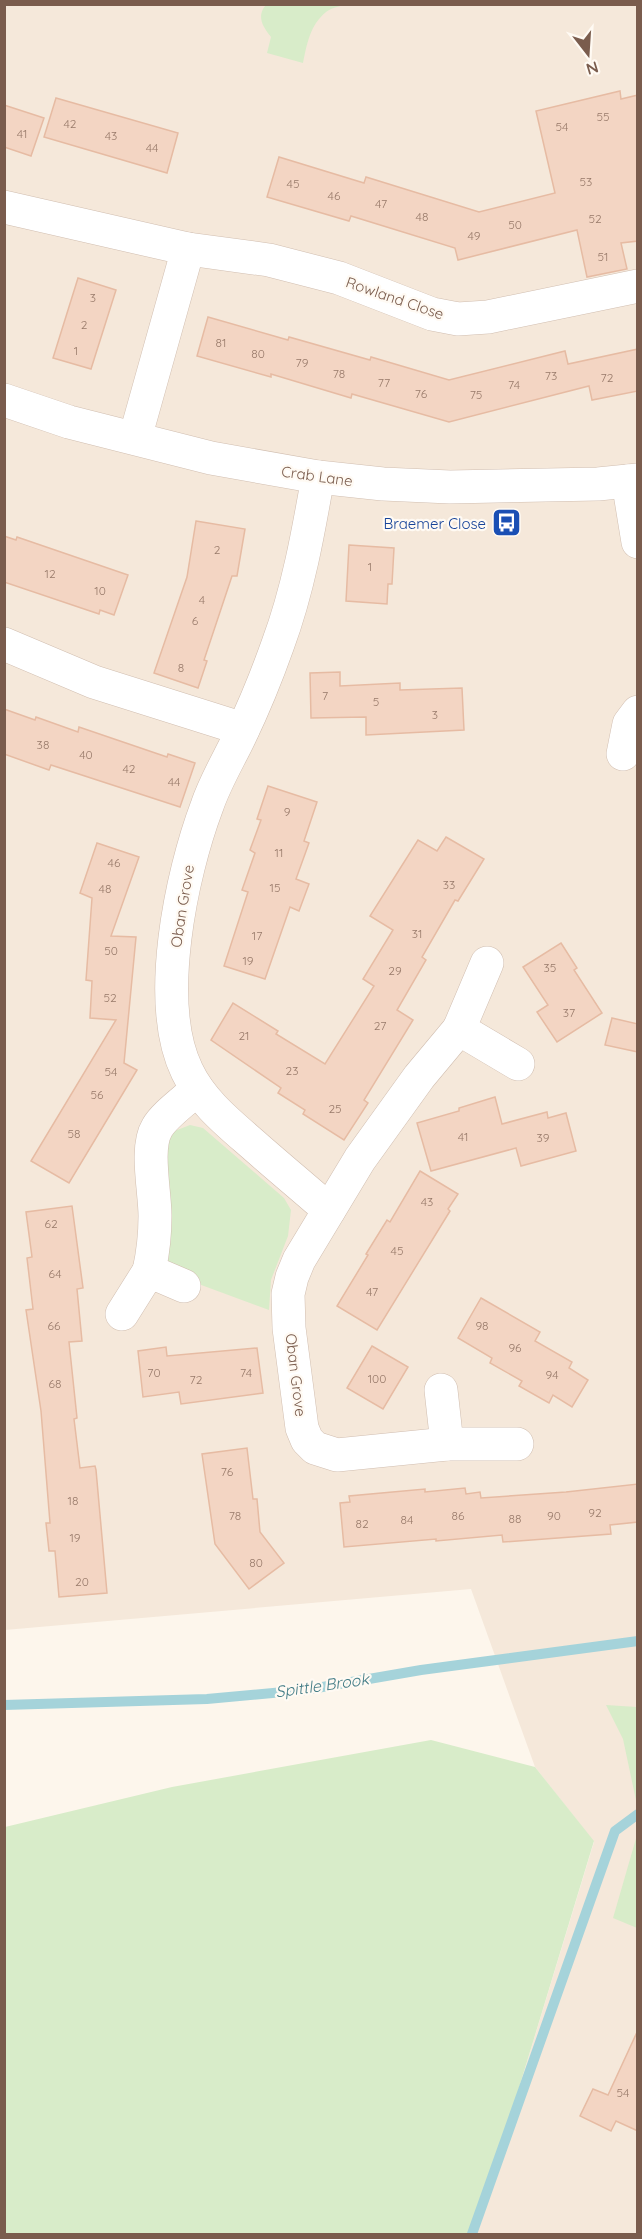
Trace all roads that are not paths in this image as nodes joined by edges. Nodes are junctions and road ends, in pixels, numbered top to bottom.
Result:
1 (4, 207) edge
2 (188, 249) junction
3 (638, 286) edge
4 (4, 400) edge
5 (135, 438) junction
6 (318, 477) junction
7 (633, 481) edge
8 (638, 543) edge
9 (4, 644) edge
10 (638, 712) edge
11 (243, 729) junction
12 (623, 754) dead end
13 (487, 963) dead end
14 (459, 1029) junction
15 (518, 1064) dead end
16 (197, 1089) junction
17 (329, 1210) junction
18 (149, 1271) junction
19 (184, 1286) dead end
20 (122, 1314) dead end
21 (441, 1390) dead end
22 (447, 1444) junction
23 (517, 1444) dead end

1 - 2 street, Rowland Close
2 - 3 street, Rowland Close
2 - 5 street
4 - 5 street, Crab Lane
5 - 6 street, Crab Lane
6 - 7 street, Crab Lane
6 - 11 street, Oban Grove
7 - 8 street
9 - 11 street
10 - 12 street
11 - 16 street, Oban Grove
13 - 14 street, Oban Grove
14 - 15 street
14 - 17 street, Oban Grove
16 - 17 street, Oban Grove
16 - 18 street
17 - 22 street, Oban Grove
18 - 19 street
18 - 20 street
21 - 22 street
22 - 23 street, Oban Grove

